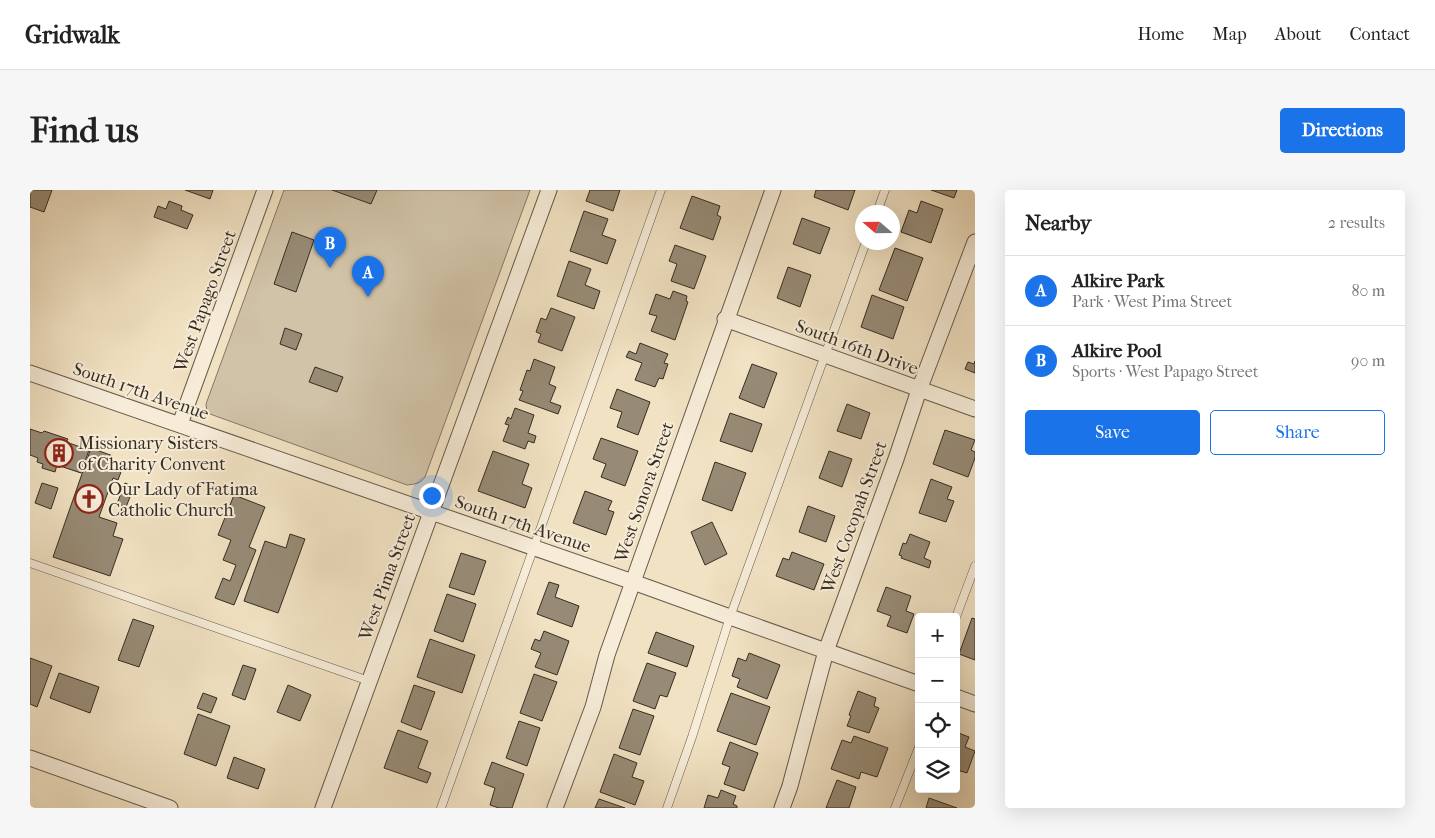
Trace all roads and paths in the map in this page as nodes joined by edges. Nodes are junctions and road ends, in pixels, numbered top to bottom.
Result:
1 (265, 190) edge
2 (548, 190) edge
3 (661, 190) edge
4 (773, 190) edge
5 (885, 190) edge
6 (880, 205) edge
7 (975, 242) edge
8 (863, 250) edge
9 (726, 319) junction
10 (824, 355) junction
11 (30, 372) edge
12 (919, 390) junction
13 (975, 409) edge
14 (180, 424) junction
15 (431, 512) junction
16 (534, 548) junction
17 (30, 563) edge
18 (975, 566) edge
19 (633, 582) junction
20 (957, 613) edge
21 (730, 617) junction
22 (826, 651) junction
23 (369, 681) junction
24 (915, 683) edge
25 (960, 698) edge
26 (975, 704) edge
27 (919, 748) edge
28 (30, 758) edge
29 (170, 808) edge
30 (323, 808) edge
31 (441, 808) edge
32 (555, 808) edge
33 (666, 808) edge
34 (782, 808) edge
35 (896, 808) edge

1 - 14 street, West Papago Street
2 - 15 street, West Pima Street
3 - 16 lane
4 - 9 street, West Sonora Street
5 - 6 lane
7 - 12 street, West Cocopah Street
8 - 10 lane
9 - 10 street, South 16th Drive
9 - 19 street, West Sonora Street
10 - 12 street, South 16th Drive
10 - 21 lane
11 - 14 street, South 17th Avenue
12 - 13 street, South 16th Drive
12 - 22 street, West Cocopah Street
14 - 15 street, South 17th Avenue
15 - 16 street, South 17th Avenue
15 - 23 street, West Pima Street
16 - 19 street, South 17th Avenue
16 - 31 lane
17 - 23 lane
18 - 20 lane
19 - 21 street, South 17th Avenue
19 - 32 street, West Sonora Street
21 - 22 street, South 17th Avenue
21 - 33 lane
22 - 24 street, South 17th Avenue
22 - 34 street, West Cocopah Street
23 - 30 street, West Pima Street
25 - 26 street
27 - 35 lane
28 - 29 street

